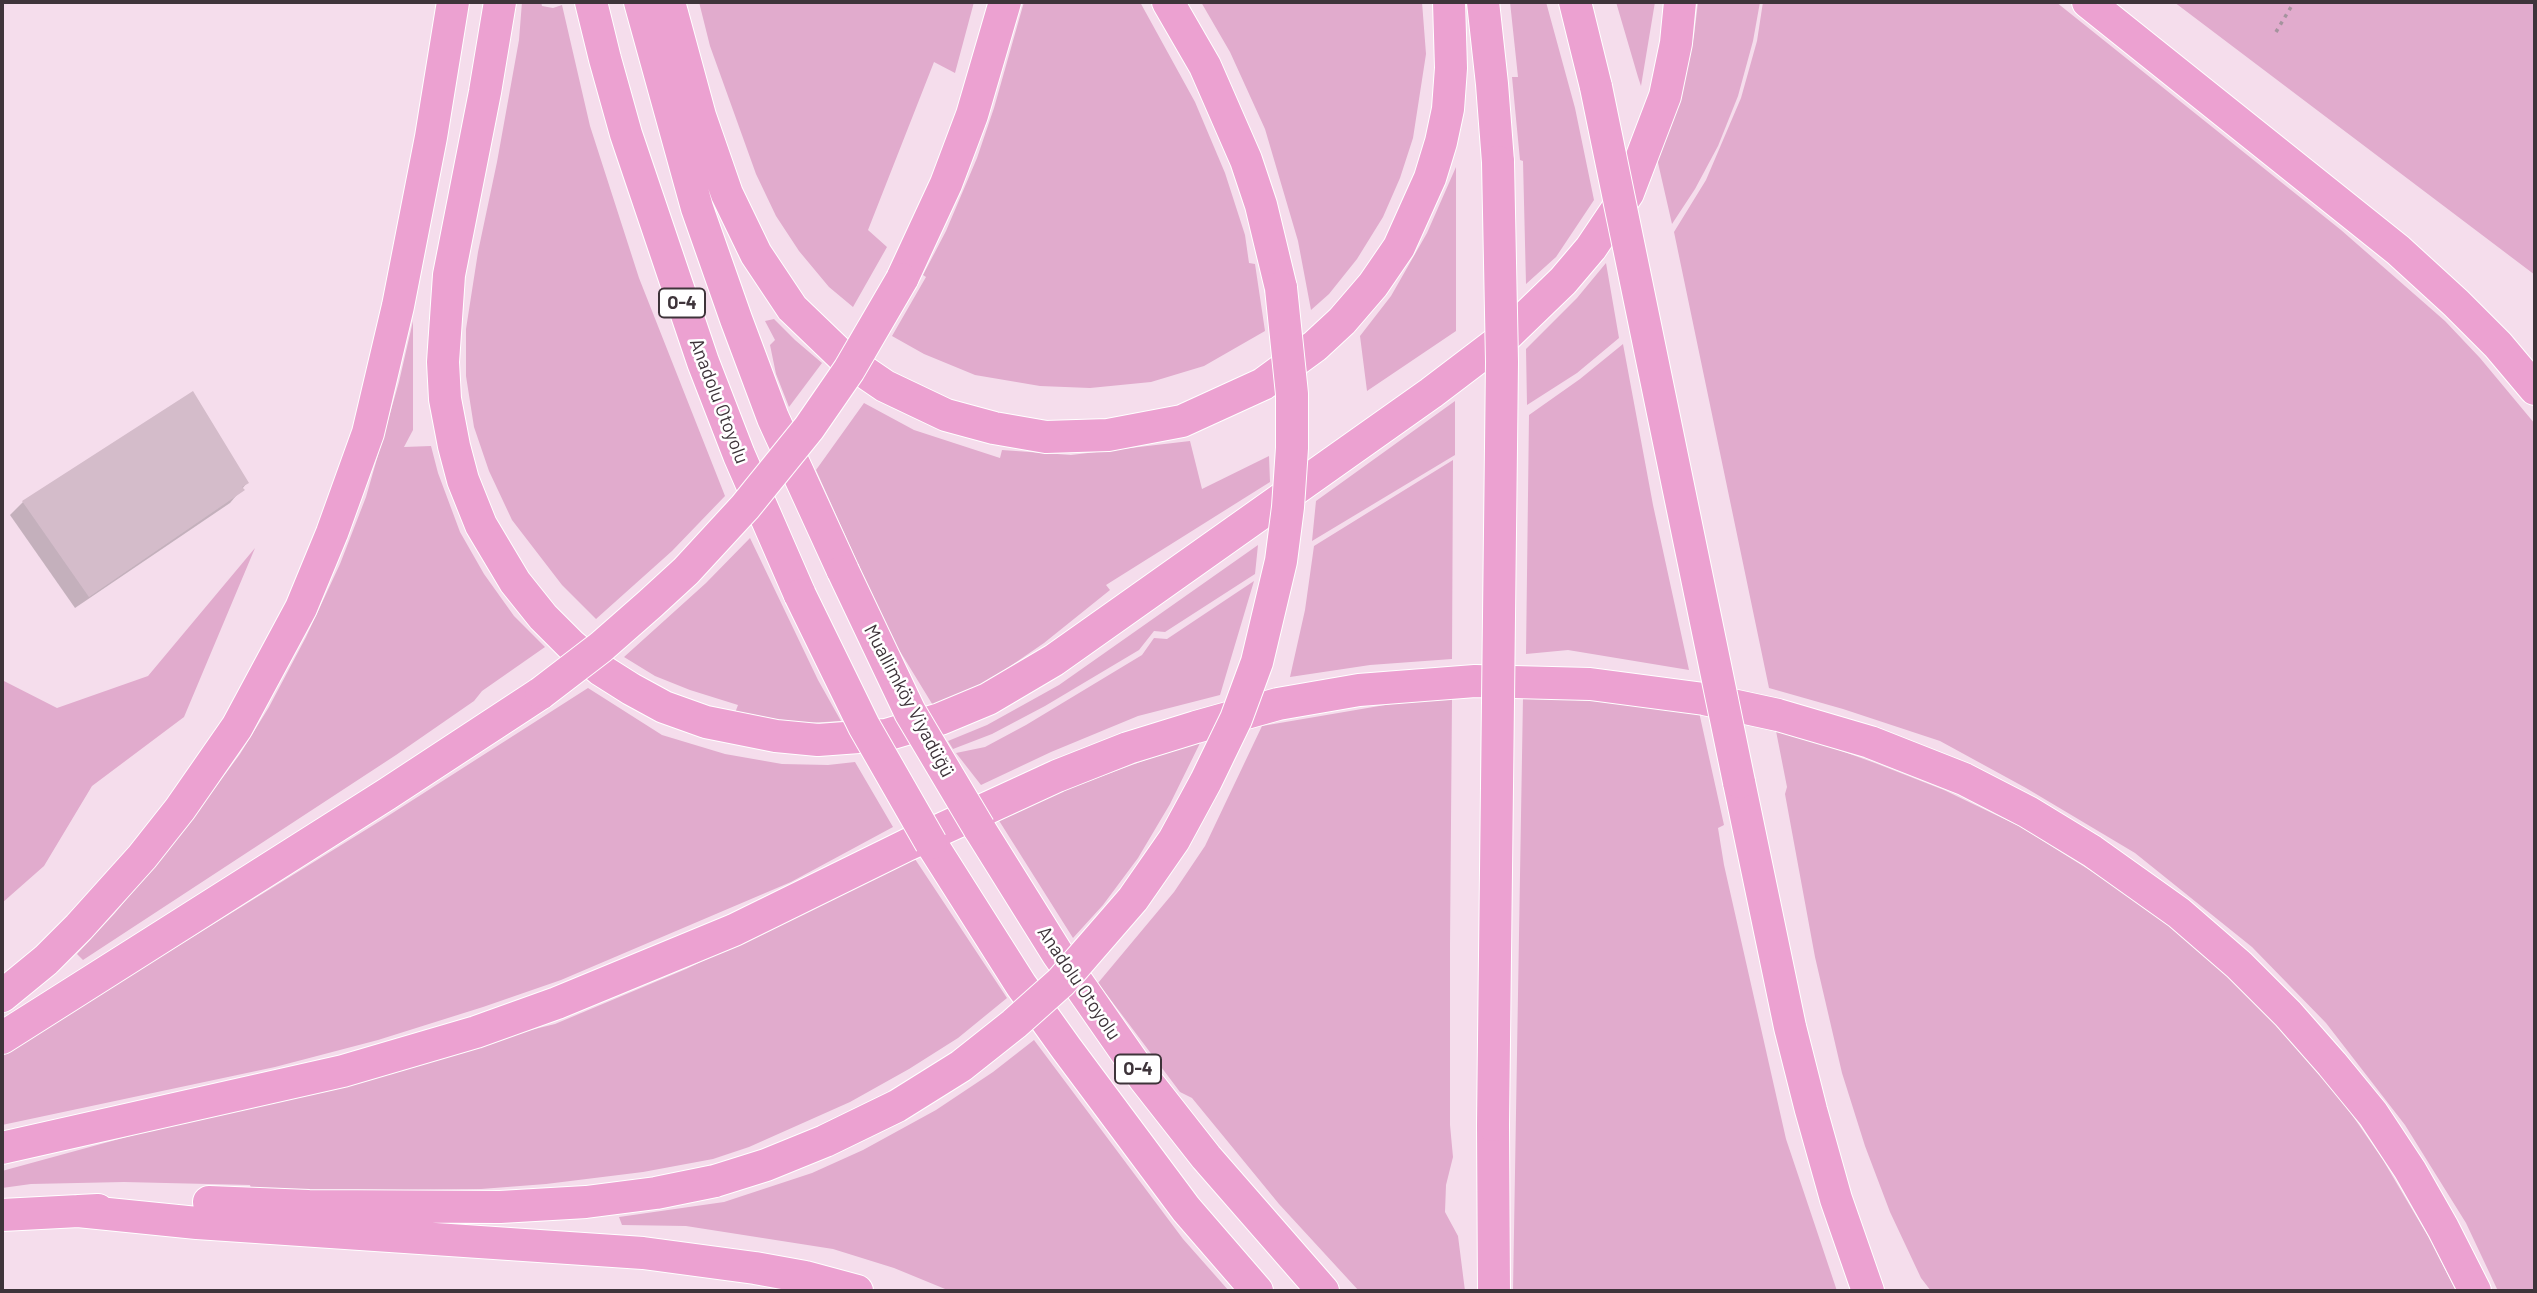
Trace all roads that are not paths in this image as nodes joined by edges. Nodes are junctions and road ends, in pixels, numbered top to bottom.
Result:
1 (453, 2) edge
2 (500, 2) edge
3 (591, 2) edge
4 (640, 2) edge
5 (669, 2) edge
6 (1005, 2) edge
7 (1168, 2) edge
8 (1450, 2) edge
9 (1483, 2) edge
10 (1574, 2) edge
11 (1680, 2) edge
12 (2088, 2) edge
13 (2535, 389) edge
14 (979, 828) joint
15 (2, 996) edge
16 (2, 1038) edge
17 (2, 1148) edge
18 (78, 1211) junction
19 (2, 1215) edge
20 (856, 1291) edge
21 (1257, 1291) edge
22 (1323, 1291) edge
23 (1494, 1291) edge
24 (1868, 1291) edge
25 (2474, 1291) edge

1 - 15 highway
2 - 11 highway
3 - 21 highway, Anadolu Otoyolu / O-4, bridge
4 - 14 highway, Muallimköy Viyadüğü / O-4, bridge
5 - 8 highway
6 - 16 highway, bridge
7 - 18 highway, bridge
9 - 23 highway, bridge
10 - 24 highway, bridge
12 - 13 highway
14 - 22 highway, Anadolu Otoyolu / O-4
17 - 25 highway
18 - 19 highway
18 - 20 highway

